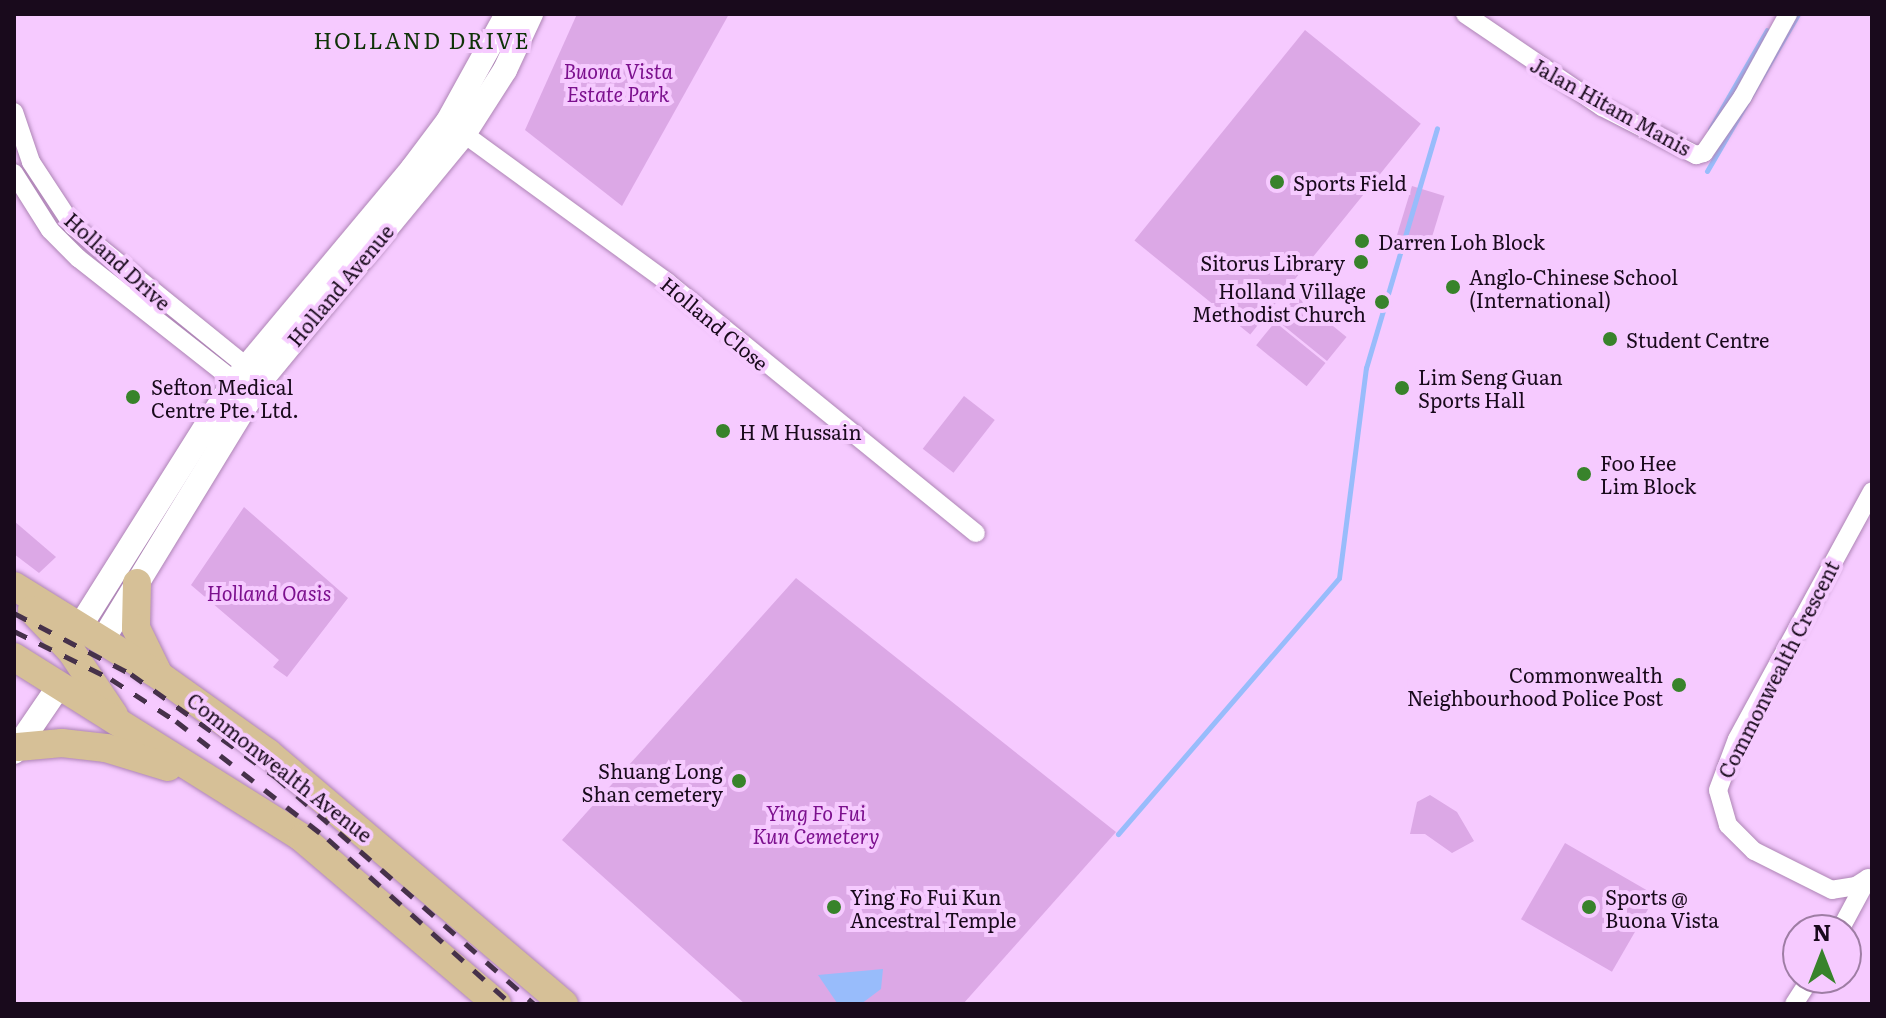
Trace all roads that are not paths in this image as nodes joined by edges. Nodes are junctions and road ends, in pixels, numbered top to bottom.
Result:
1 (507, 14) edge
2 (531, 14) edge
3 (1465, 14) edge
4 (1780, 17) edge
5 (14, 112) edge
6 (456, 127) junction
7 (14, 173) edge
8 (248, 380) junction
9 (1872, 491) edge
10 (976, 533) dead end
11 (137, 583) junction
12 (17, 588) edge
13 (84, 640) junction
14 (18, 660) edge
15 (160, 676) junction
16 (59, 686) junction
17 (125, 728) junction
18 (16, 749) edge
19 (207, 780) junction
20 (1870, 876) edge
21 (1832, 890) junction
22 (1836, 914) edge
23 (1848, 914) edge
24 (497, 1004) edge
25 (564, 1004) edge

1 - 6 street, Holland Avenue
2 - 6 street, Holland Avenue
3 - 4 street, Jalan Hitam Manis
5 - 8 street, Holland Drive
6 - 8 street, Holland Avenue
6 - 10 street, Holland Close
7 - 8 street, Holland Drive
8 - 11 street, Holland Avenue
8 - 13 street, Holland Avenue
9 - 21 street, Commonwealth Crescent
11 - 13 street, Holland Avenue
11 - 15 main road
12 - 13 main road
13 - 14 main road
13 - 15 main road, Commonwealth Avenue
13 - 16 main road
13 - 17 main road
14 - 16 main road
15 - 25 main road, Commonwealth Avenue
16 - 17 main road
16 - 18 street
17 - 19 main road
18 - 19 main road
19 - 24 main road
20 - 21 street
20 - 23 street
21 - 22 street

